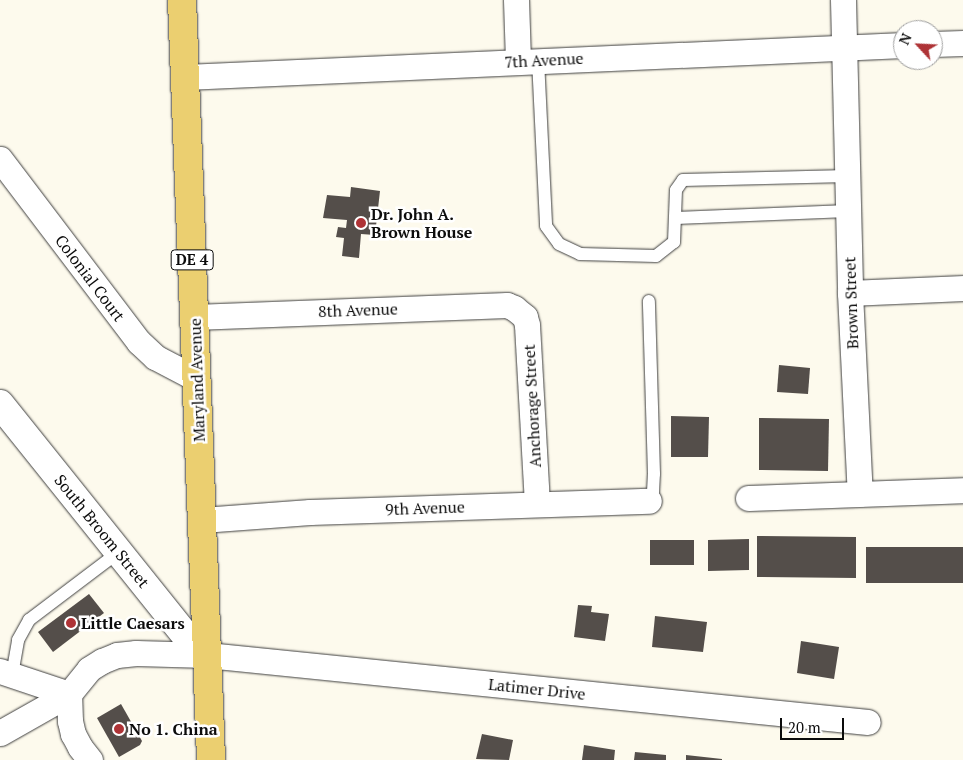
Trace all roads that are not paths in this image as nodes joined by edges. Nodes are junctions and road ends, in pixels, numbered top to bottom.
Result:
1 (182, 0) edge
2 (516, 0) edge
3 (843, 0) edge
4 (963, 43) edge
5 (943, 44) edge
6 (893, 45) edge
7 (845, 47) junction
8 (528, 61) junction
9 (185, 77) junction
10 (0, 159) edge
11 (848, 176) junction
12 (848, 211) junction
13 (676, 218) junction
14 (963, 288) edge
15 (850, 293) junction
16 (649, 301) dead end
17 (520, 312) joint
18 (194, 316) junction
19 (197, 378) junction
20 (0, 404) edge
21 (963, 490) edge
22 (860, 494) junction
23 (748, 498) dead end
24 (649, 501) joint
25 (537, 503) junction
26 (202, 520) junction
27 (119, 552) junction
28 (207, 655) junction
29 (6, 673) edge
30 (69, 694) junction
31 (868, 722) dead end
32 (0, 733) edge
33 (90, 760) edge
34 (211, 760) edge

1 - 9 main road, Maryland Avenue / DE 4
2 - 8 street
3 - 7 street, Brown Street
4 - 5 street
6 - 7 street, 7th Avenue
7 - 8 street, 7th Avenue
7 - 11 street, Brown Street
8 - 9 street, 7th Avenue
8 - 13 lane
9 - 18 main road, Maryland Avenue / DE 4
10 - 19 street, Colonial Court
11 - 12 street, Brown Street
11 - 13 lane
12 - 13 lane
12 - 15 street, Brown Street
14 - 15 street
15 - 22 street, Brown Street
16 - 24 lane
17 - 18 street, 8th Avenue
17 - 25 street, Anchorage Street
18 - 19 main road, Maryland Avenue / DE 4
19 - 26 main road, Maryland Avenue / DE 4
20 - 27 street, South Broom Street
21 - 22 street
22 - 23 street
24 - 25 street, 9th Avenue
25 - 26 street, 9th Avenue
26 - 28 main road, Maryland Avenue / DE 4
27 - 28 street, South Broom Street
27 - 29 lane
28 - 30 street, Latimer Drive
28 - 31 street, Latimer Drive
28 - 34 main road, Maryland Avenue / DE 4
29 - 30 street
30 - 32 street
30 - 33 street

